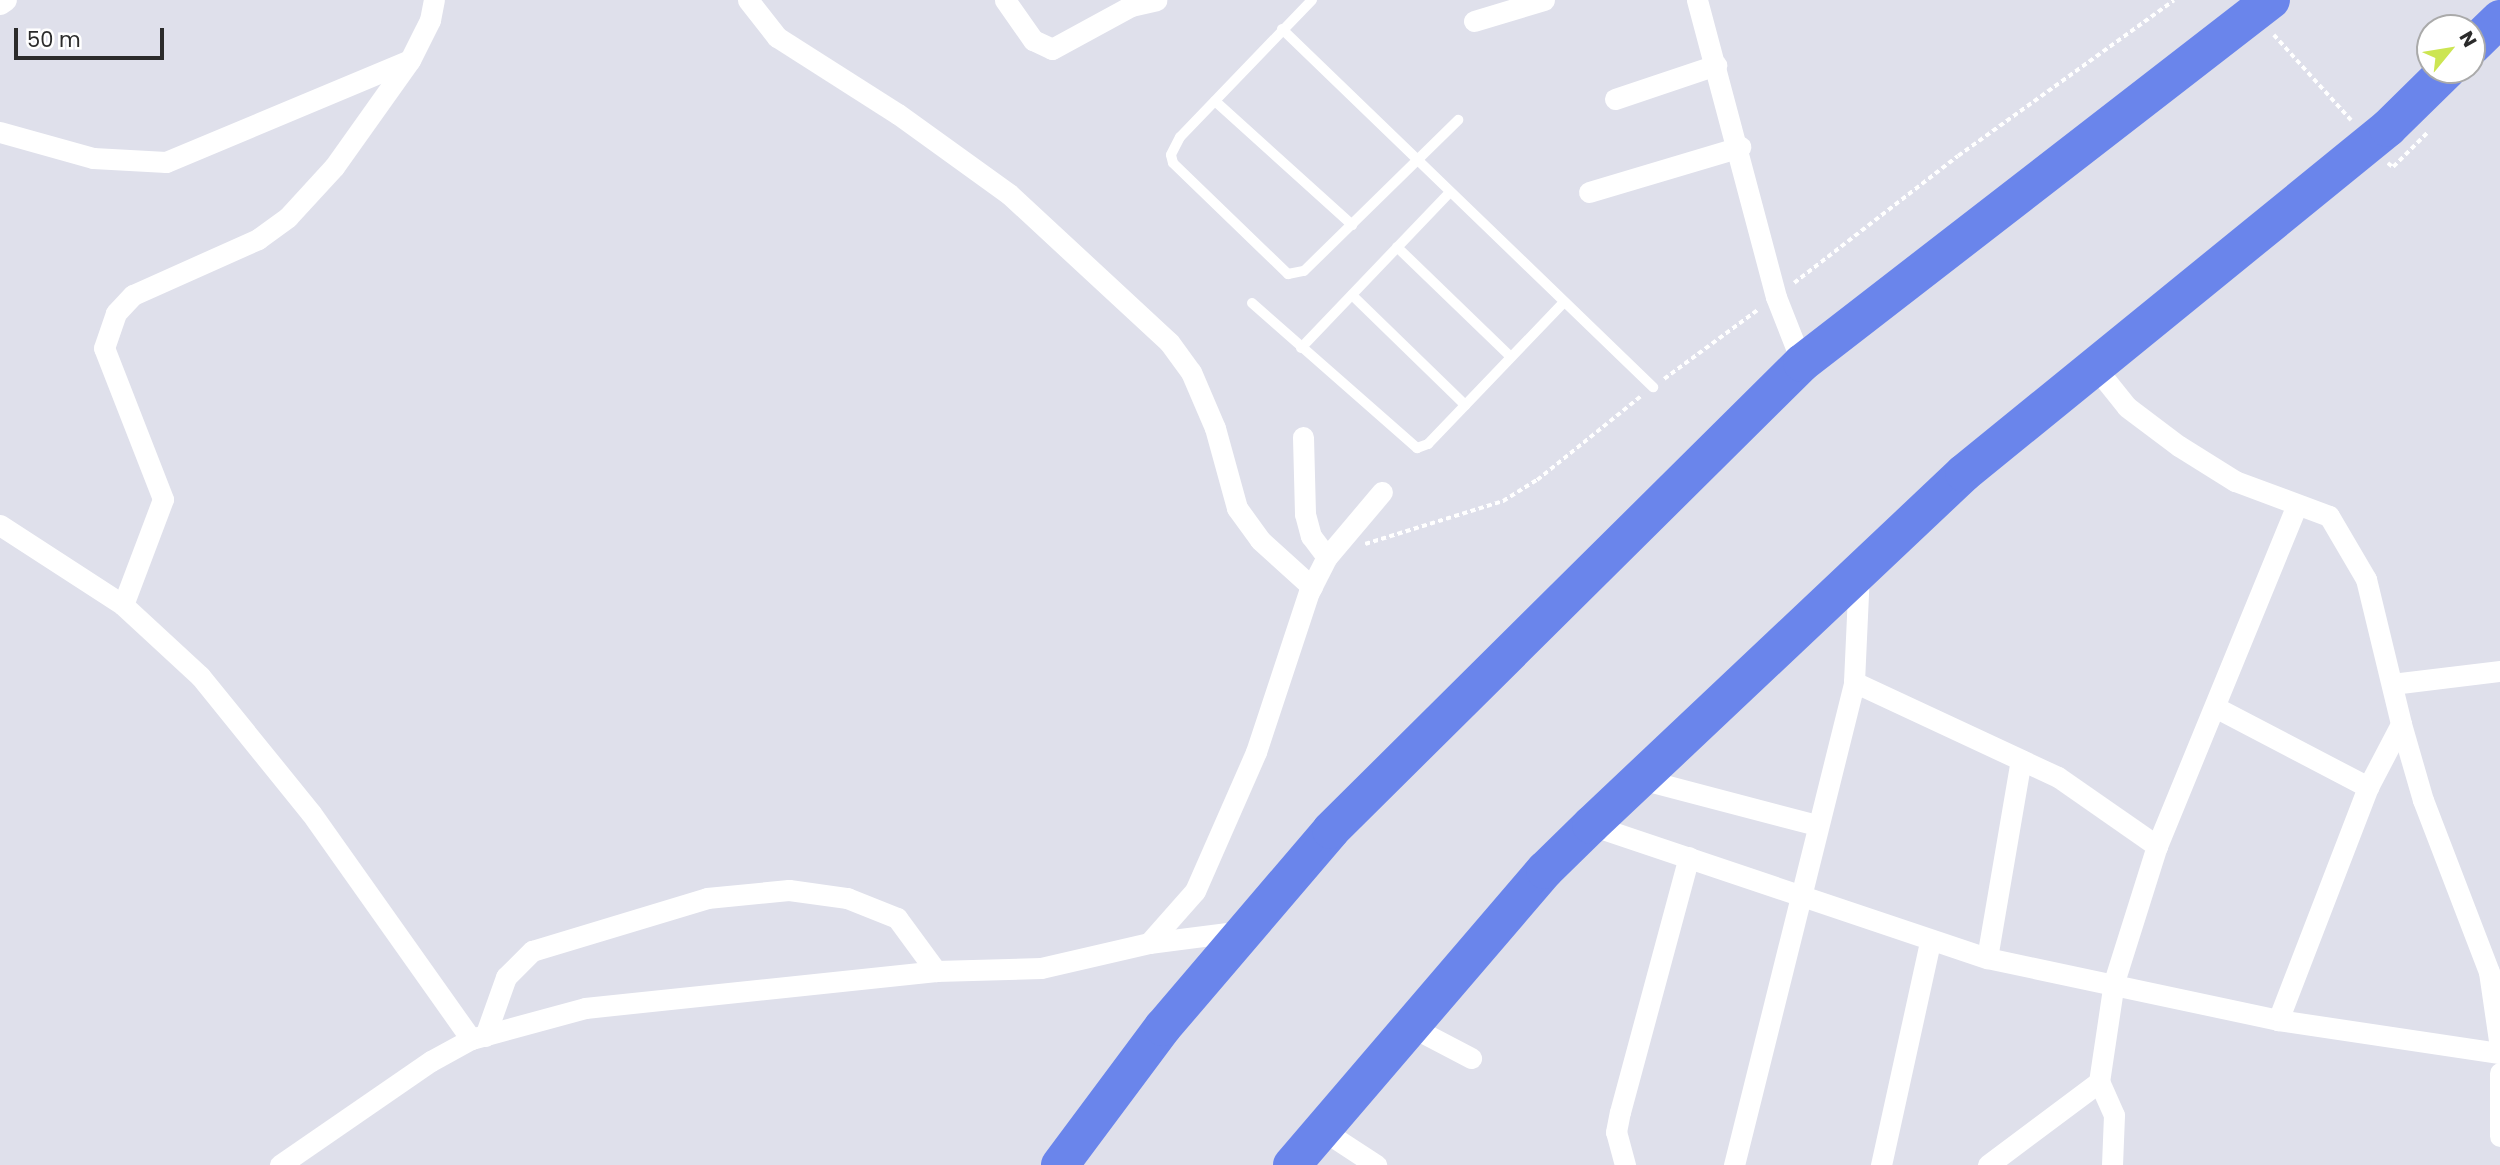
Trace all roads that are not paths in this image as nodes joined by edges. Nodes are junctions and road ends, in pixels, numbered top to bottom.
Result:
1 (6, 0) edge
2 (434, 0) edge
3 (748, 0) edge
4 (1005, 0) edge
5 (1156, 0) edge
6 (1312, 0) edge
7 (1545, 0) edge
8 (1697, 0) edge
9 (1130, 3) edge
10 (0, 5) edge
11 (2270, 15) edge
12 (2500, 19) edge
13 (1474, 21) dead end
14 (1282, 29) junction
15 (2486, 32) edge
16 (410, 60) junction
17 (1716, 65) junction
18 (2433, 84) edge
19 (1615, 99) dead end
20 (1215, 101) junction
21 (1458, 120) dead end
22 (0, 132) edge
23 (1740, 147) junction
24 (1418, 161) junction
25 (1450, 192) junction
26 (1588, 192) dead end
27 (1352, 225) junction
28 (1398, 247) junction
29 (1352, 295) junction
30 (1564, 302) junction
31 (1252, 303) dead end
32 (1301, 348) junction
33 (1511, 357) junction
34 (1802, 363) junction
35 (2095, 368) junction
36 (1653, 387) dead end
37 (1465, 405) junction
38 (1303, 437) dead end
39 (1382, 492) dead end
40 (2296, 507) junction
41 (0, 525) edge
42 (1327, 557) junction
43 (1859, 573) junction
44 (1312, 587) junction
45 (123, 605) junction
46 (2500, 671) edge
47 (1854, 682) junction
48 (2392, 684) junction
49 (2215, 707) junction
50 (2401, 724) junction
51 (2021, 760) junction
52 (1642, 779) junction
53 (2368, 786) junction
54 (1591, 825) junction
55 (1816, 825) junction
56 (2157, 846) junction
57 (1689, 857) junction
58 (1798, 897) junction
59 (1245, 931) junction
60 (1149, 943) junction
61 (1930, 943) junction
62 (1987, 958) junction
63 (936, 971) junction
64 (2114, 982) junction
65 (2278, 1020) junction
66 (1410, 1026) junction
67 (478, 1037) junction
68 (2500, 1047) edge
69 (2500, 1053) edge
70 (1471, 1058) dead end
71 (2500, 1073) edge
72 (2099, 1082) junction
73 (1321, 1129) junction
74 (2500, 1136) edge
75 (280, 1165) edge
76 (1060, 1165) edge
77 (1292, 1165) edge
78 (1376, 1165) edge
79 (1625, 1165) edge
80 (1734, 1165) edge
81 (1881, 1165) edge
82 (1988, 1165) edge
83 (2112, 1165) edge

1 - 10 street
2 - 16 street
3 - 44 street
4 - 9 street
5 - 9 street
6 - 14 lane
7 - 13 street
8 - 17 street
11 - 34 highway
12 - 15 highway
14 - 20 lane
14 - 24 lane
16 - 22 street
16 - 45 street
17 - 19 street
17 - 23 street
18 - 35 highway
20 - 27 lane
20 - 27 lane
21 - 24 lane
23 - 26 street
23 - 34 street
24 - 25 lane
24 - 27 lane
25 - 28 lane
25 - 30 lane
28 - 29 lane
28 - 33 lane
29 - 32 lane
29 - 37 lane
30 - 33 lane
30 - 36 lane
31 - 32 lane
32 - 37 lane
33 - 37 lane
34 - 59 highway
35 - 40 street
35 - 43 highway
38 - 42 street
39 - 42 street
40 - 48 street
40 - 49 street
41 - 45 street
42 - 44 street
43 - 47 street
43 - 52 highway
44 - 60 street
45 - 67 street
46 - 48 street
47 - 51 street
47 - 55 street
48 - 50 street
49 - 53 street
49 - 56 street
50 - 53 street
50 - 68 street
51 - 56 street
51 - 62 street
52 - 54 highway
52 - 55 street
53 - 65 street
54 - 57 street
54 - 66 highway
55 - 58 street
56 - 64 street
57 - 58 street
57 - 79 street
58 - 61 street
58 - 80 street
59 - 60 street
59 - 76 highway
60 - 63 street
61 - 62 street
61 - 81 street
62 - 64 street
63 - 67 street
63 - 67 street
64 - 65 street
64 - 72 street
65 - 69 street
66 - 70 street
66 - 73 highway
67 - 75 street
71 - 74 street
72 - 82 street
72 - 83 street
73 - 77 highway
73 - 78 street

